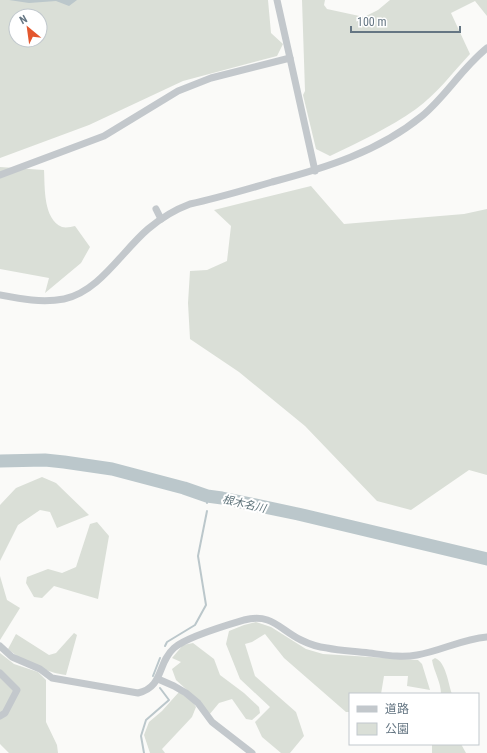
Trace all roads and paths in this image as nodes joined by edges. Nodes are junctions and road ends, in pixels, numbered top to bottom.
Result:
1 (277, 0) edge
2 (487, 48) edge
3 (290, 58) junction
4 (315, 171) junction
5 (0, 175) edge
6 (156, 209) dead end
7 (161, 219) junction
8 (0, 295) edge
9 (487, 637) edge
10 (0, 646) edge
11 (0, 673) edge
12 (158, 679) junction
13 (0, 716) edge
14 (252, 753) edge

1 - 3 street
2 - 4 street
3 - 4 street
3 - 5 street
4 - 7 street
6 - 7 street
7 - 8 street
9 - 12 street
10 - 12 street
11 - 13 street
12 - 14 street

